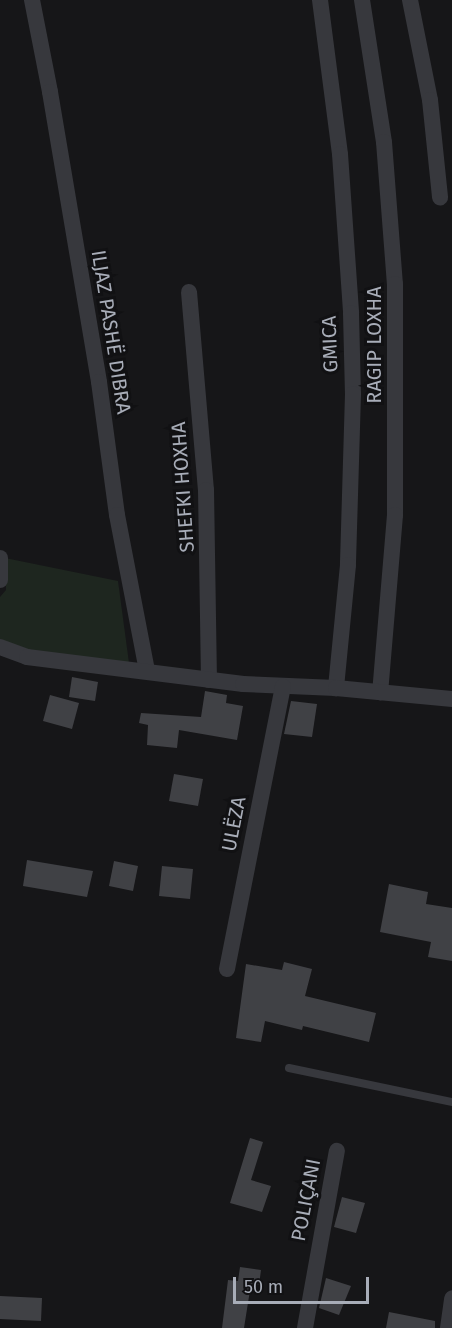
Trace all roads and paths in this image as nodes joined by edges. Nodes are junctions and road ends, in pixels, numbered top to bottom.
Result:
1 (32, 0) edge
2 (320, 0) edge
3 (362, 0) edge
4 (410, 0) edge
5 (440, 197) dead end
6 (189, 292) dead end
7 (0, 558) edge
8 (0, 580) edge
9 (0, 647) edge
10 (147, 671) junction
11 (209, 680) junction
12 (283, 687) junction
13 (336, 688) junction
14 (380, 692) junction
15 (452, 699) edge
16 (227, 969) dead end
17 (289, 1068) dead end
18 (452, 1102) edge
19 (337, 1151) dead end
20 (452, 1298) edge
21 (449, 1324) edge
22 (305, 1328) edge

1 - 10 street, ILJAZ PASHË DIBRA
2 - 13 street, GMICA
3 - 14 street, RAGIP LOXHA
4 - 5 street
6 - 11 street, SHEFKI HOXHA
7 - 8 street
9 - 10 street
10 - 11 street
11 - 12 street
12 - 13 street
12 - 16 street, ULËZA
13 - 14 street
14 - 15 street
17 - 18 lane
19 - 22 street, POLIÇANI
20 - 21 street

